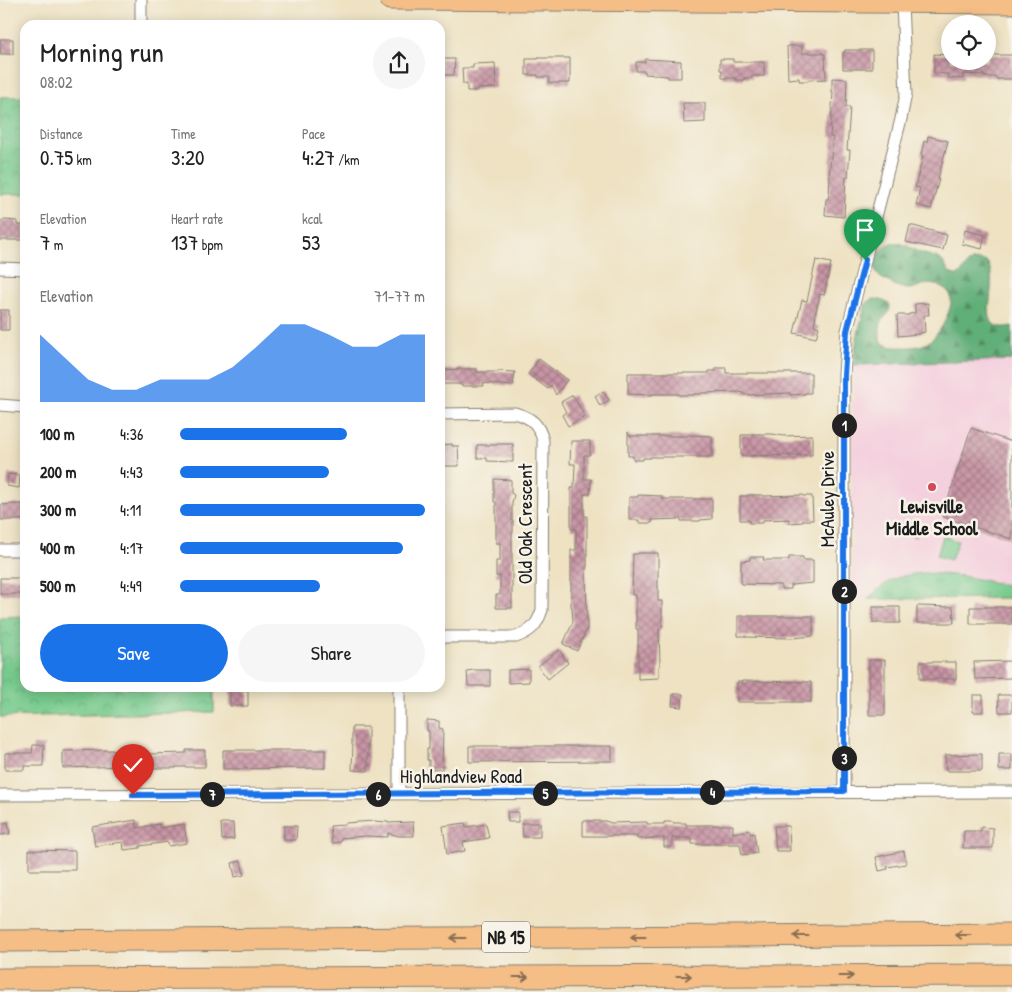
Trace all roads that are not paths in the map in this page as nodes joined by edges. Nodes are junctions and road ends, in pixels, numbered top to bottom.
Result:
1 (141, 0) edge
2 (390, 0) edge
3 (531, 1) edge
4 (902, 3) junction
5 (1012, 4) edge
6 (141, 20) edge
7 (0, 268) edge
8 (20, 269) edge
9 (0, 405) edge
10 (20, 407) edge
11 (445, 414) edge
12 (0, 550) edge
13 (20, 550) edge
14 (445, 637) edge
15 (399, 692) edge
16 (844, 791) junction
17 (1012, 792) edge
18 (399, 794) junction
19 (0, 795) edge
20 (1012, 934) edge
21 (0, 941) edge
22 (1012, 975) edge
23 (0, 979) edge

1 - 6 street
2 - 3 main road
3 - 4 main road
4 - 5 main road
4 - 16 street, McAuley Drive
7 - 8 street
9 - 10 street
11 - 14 street, Old Oak Crescent
12 - 13 street
15 - 18 street
16 - 17 street, Highlandview Road
16 - 18 street, Highlandview Road
18 - 19 street, Highlandview Road
20 -> 21 highway, NB 15
23 -> 22 highway, NB 15

